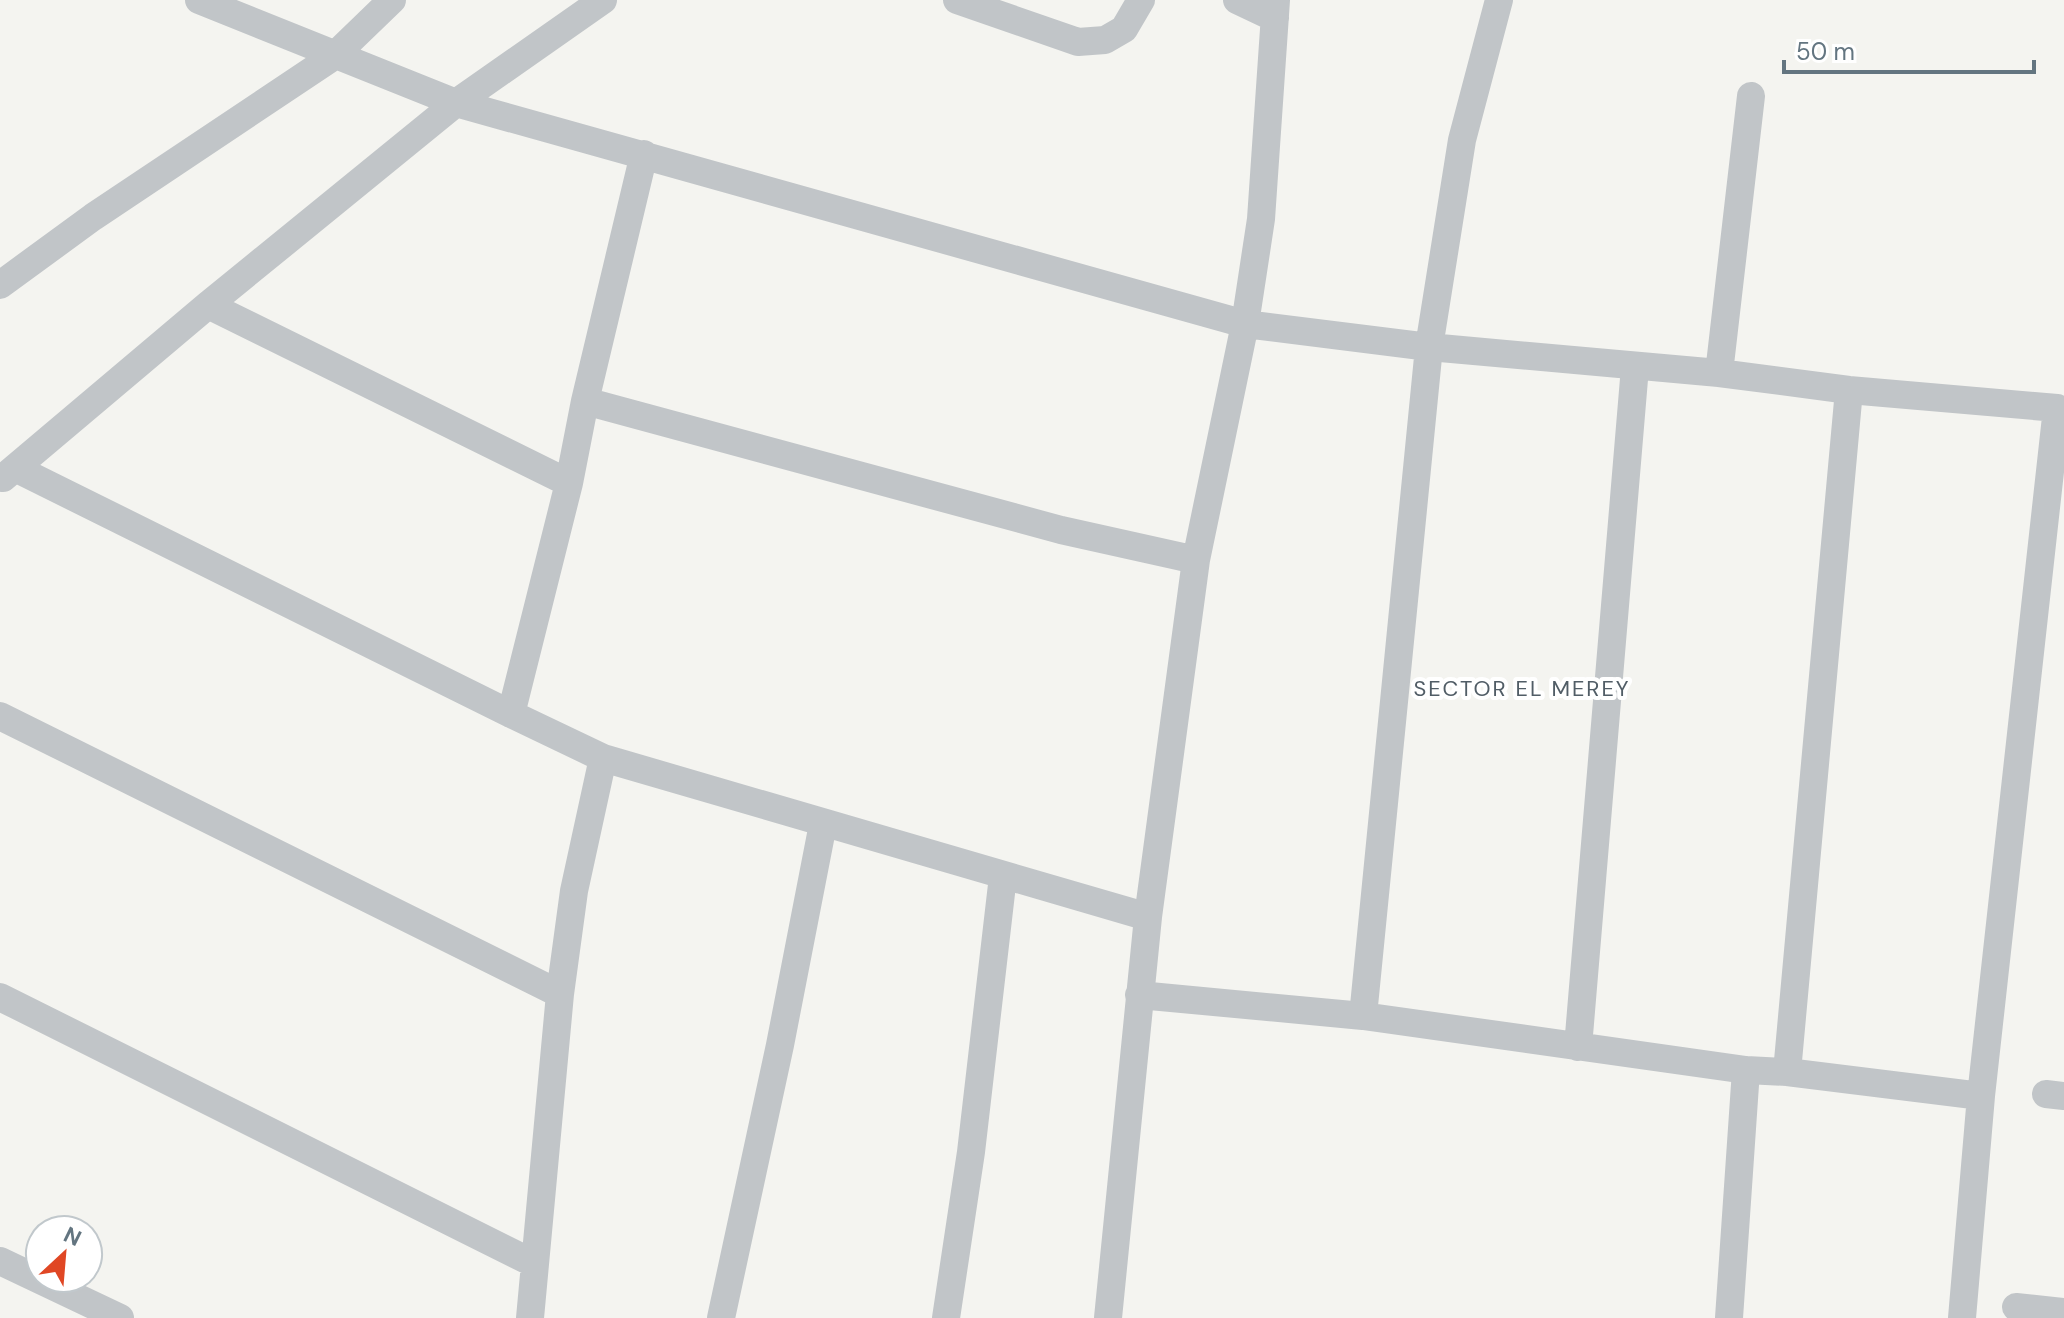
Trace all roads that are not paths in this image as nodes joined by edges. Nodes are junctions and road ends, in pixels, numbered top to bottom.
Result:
1 (199, 0) edge
2 (392, 0) edge
3 (603, 0) edge
4 (957, 0) edge
5 (1141, 0) edge
6 (1237, 0) edge
7 (1499, 0) edge
8 (1275, 9) edge
9 (334, 56) junction
10 (1751, 96) dead end
11 (456, 103) junction
12 (644, 154) junction
13 (0, 285) edge
14 (208, 305) junction
15 (1245, 324) junction
16 (1429, 347) junction
17 (1635, 367) junction
18 (1719, 373) junction
19 (1849, 390) junction
20 (585, 401) junction
21 (2060, 410) edge
22 (8, 474) edge
23 (569, 483) junction
24 (1196, 560) junction
25 (511, 714) junction
26 (0, 716) edge
27 (603, 758) junction
28 (823, 824) junction
29 (1003, 876) junction
30 (1148, 917) junction
31 (560, 994) junction
32 (1139, 995) junction
33 (0, 997) edge
34 (1363, 1016) junction
35 (1578, 1047) junction
36 (1746, 1070) junction
37 (1787, 1072) junction
38 (1981, 1096) junction
39 (0, 1261) edge
40 (535, 1264) junction
41 (2016, 1307) dead end
42 (2064, 1312) edge
43 (120, 1318) edge
44 (530, 1318) edge
45 (721, 1318) edge
46 (946, 1318) edge
47 (1108, 1318) edge
48 (1729, 1318) edge
49 (1962, 1318) edge

1 - 9 street
2 - 9 street
3 - 11 street
4 - 5 street
6 - 8 street
7 - 16 street
8 - 15 street
9 - 11 street
9 - 13 street
10 - 18 street
11 - 12 street
11 - 14 street
12 - 15 street
12 - 20 street
14 - 22 street
14 - 23 street
15 - 16 street
15 - 24 street
16 - 17 street
16 - 34 street
17 - 18 street
17 - 35 street
18 - 19 street
19 - 21 street
19 - 37 street
20 - 23 street
20 - 24 street
21 - 38 street
22 - 25 street
23 - 25 street
24 - 30 street
25 - 27 street
26 - 31 street
27 - 28 street
27 - 31 street
28 - 29 street
28 - 45 street
29 - 30 street
29 - 46 street
30 - 32 street
31 - 40 street
32 - 34 street
32 - 47 street
33 - 40 street
34 - 35 street
35 - 36 street
36 - 37 street
36 - 48 street
37 - 38 street
38 - 49 street
39 - 43 street
40 - 44 street
41 - 42 street

